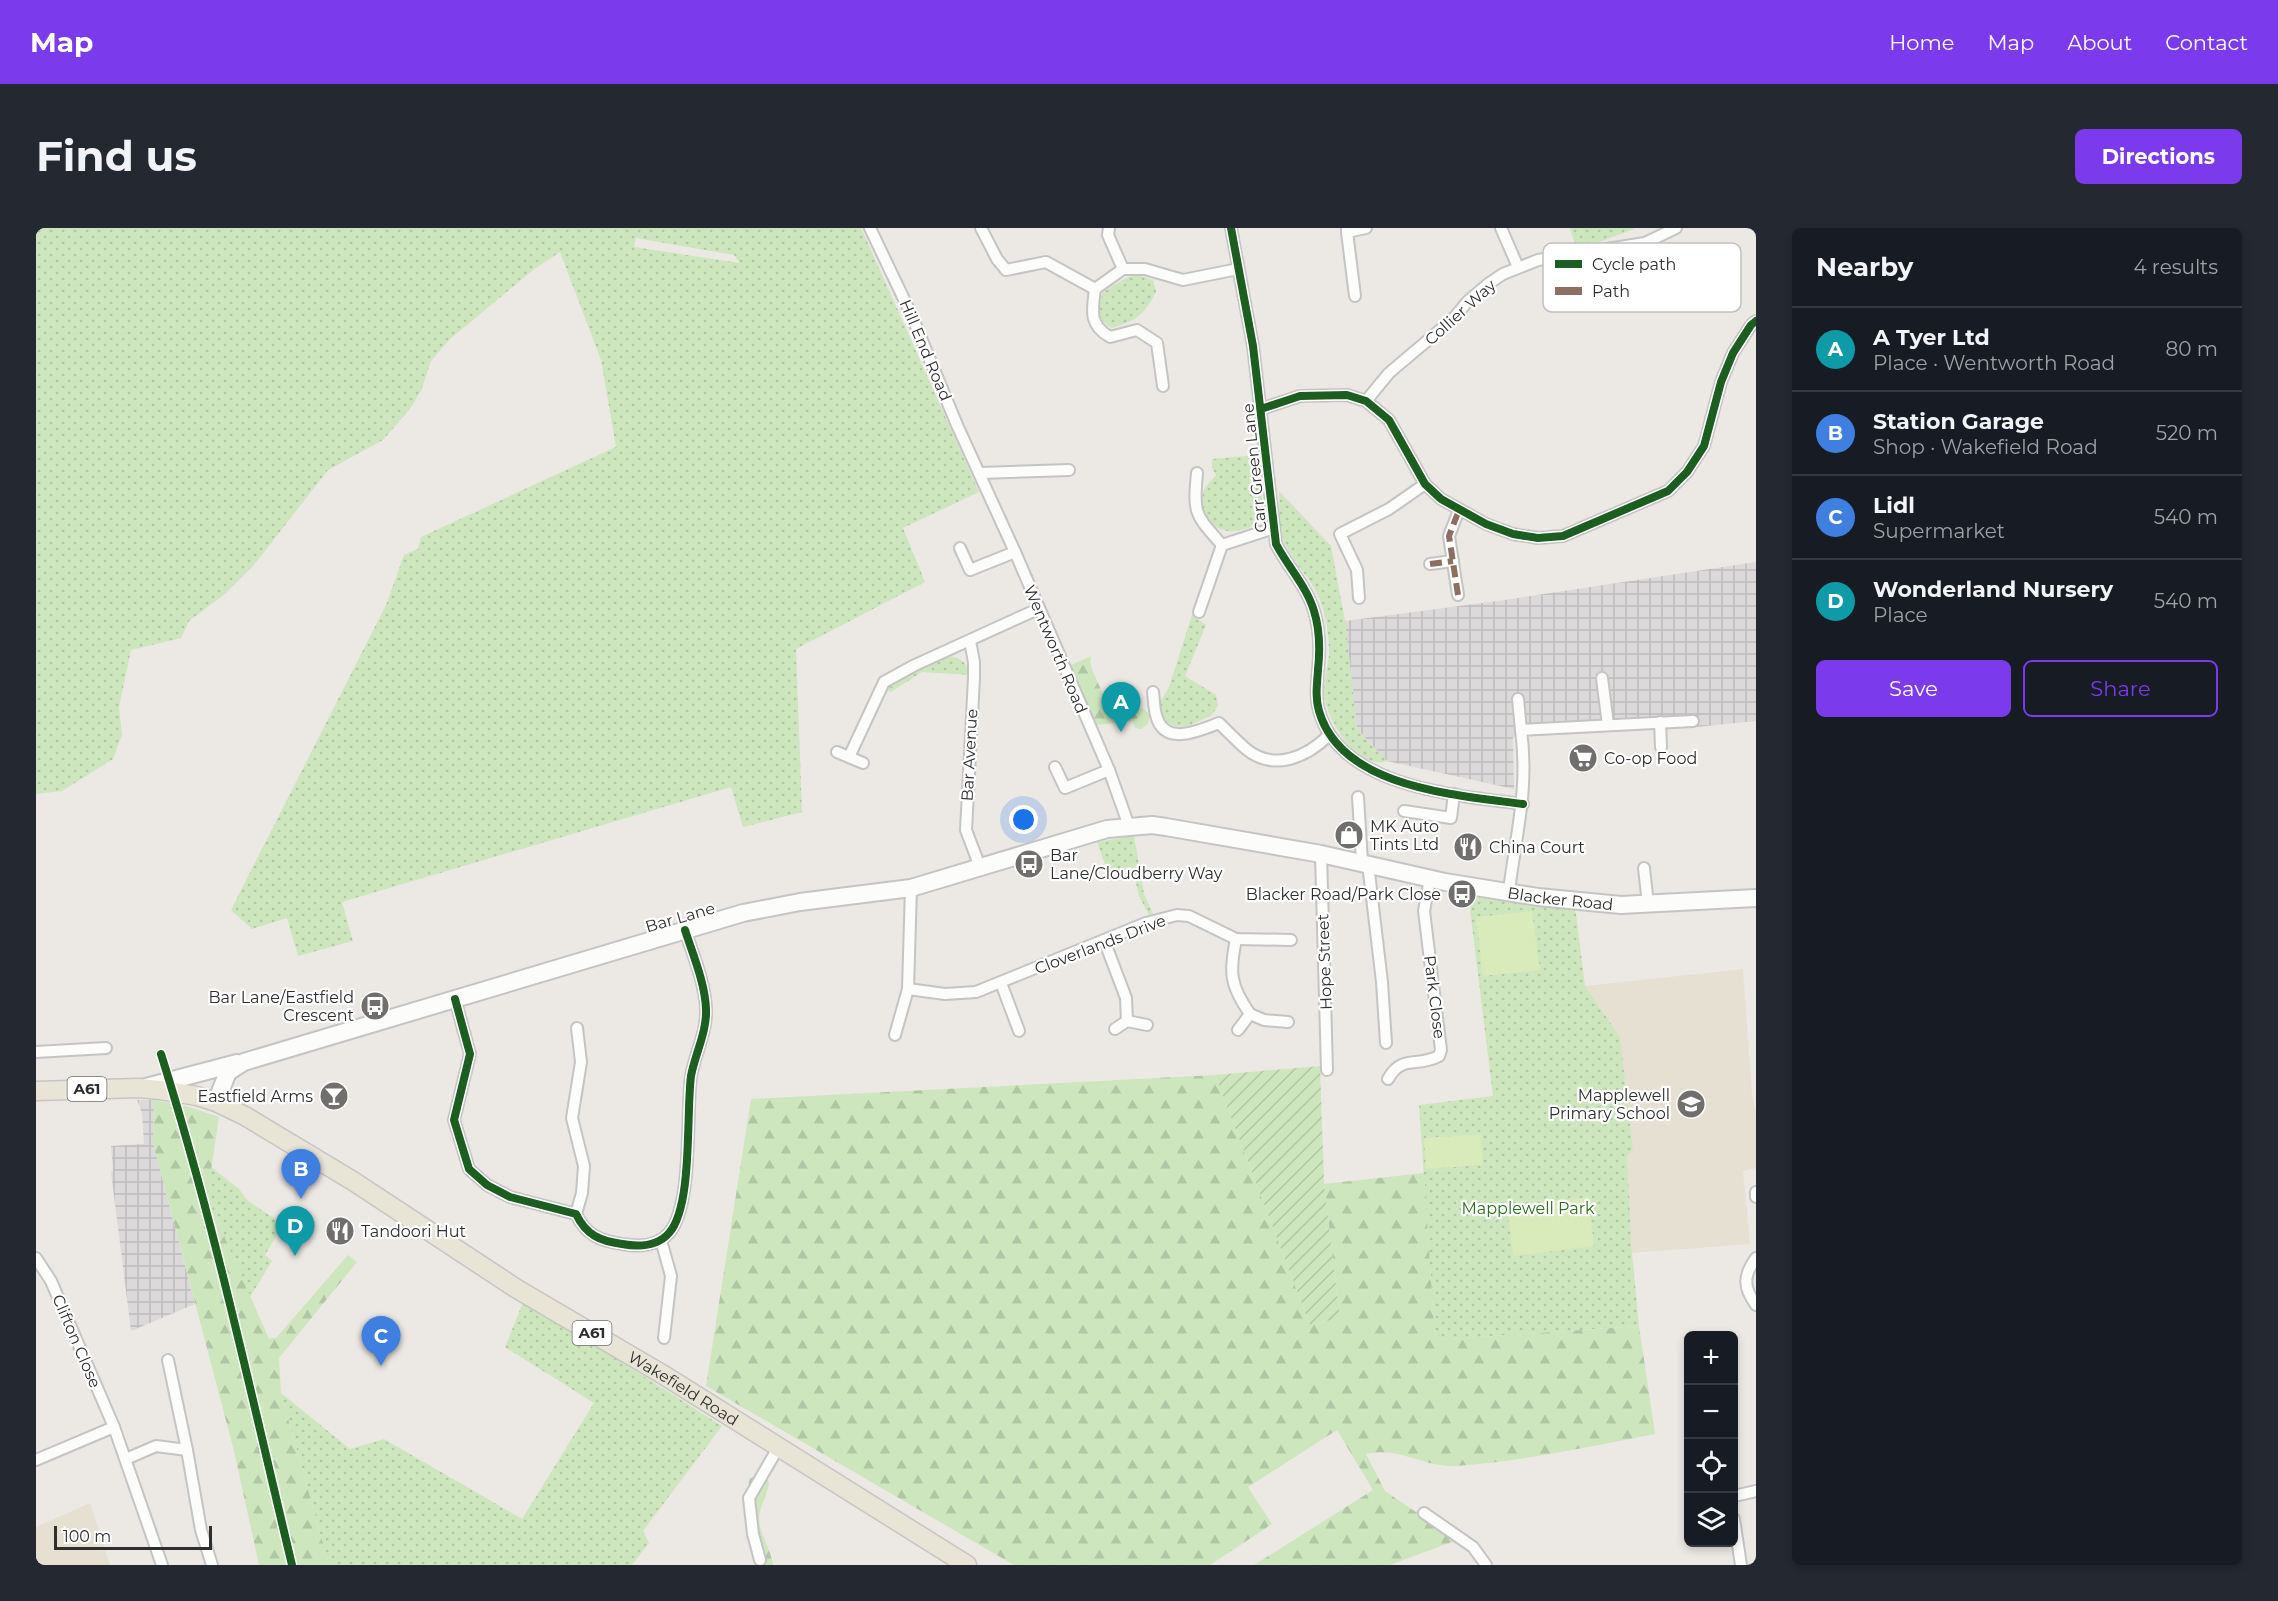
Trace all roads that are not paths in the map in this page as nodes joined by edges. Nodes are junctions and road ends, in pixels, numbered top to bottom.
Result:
1 (870, 228) edge
2 (981, 228) edge
3 (1109, 228) edge
4 (1231, 228) edge
5 (1366, 228) edge
6 (1501, 228) edge
7 (1676, 228) edge
8 (1347, 230) edge
9 (1644, 243) edge
10 (1543, 260) edge
11 (1518, 267) junction
12 (1123, 269) junction
13 (1238, 269) junction
14 (1095, 289) junction
15 (1355, 296) dead end
16 (1756, 321) edge
17 (1163, 386) dead end
18 (1366, 401) junction
19 (1261, 409) junction
20 (1069, 470) dead end
21 (979, 473) junction
22 (1197, 473) dead end
23 (1425, 484) junction
24 (1459, 510) junction
25 (1274, 528) junction
26 (1222, 545) junction
27 (960, 548) dead end
28 (1014, 552) junction
29 (1453, 561) junction
30 (1430, 564) dead end
31 (1458, 594) dead end
32 (1359, 598) dead end
33 (1038, 609) junction
34 (1199, 612) dead end
35 (970, 641) junction
36 (1602, 678) dead end
37 (1153, 692) dead end
38 (1518, 699) dead end
39 (1693, 721) dead end
40 (1659, 722) junction
41 (1608, 724) junction
42 (1521, 730) junction
43 (1329, 735) junction
44 (1661, 747) dead end
45 (837, 752) dead end
46 (849, 757) junction
47 (863, 763) dead end
48 (1055, 767) dead end
49 (1108, 770) junction
50 (1455, 794) junction
51 (1358, 797) dead end
52 (1522, 804) junction
53 (1404, 811) dead end
54 (1129, 826) junction
55 (1321, 854) junction
56 (1365, 863) junction
57 (980, 867) junction
58 (1644, 868) dead end
59 (1430, 879) junction
60 (911, 888) junction
61 (1509, 891) junction
62 (1756, 898) edge
63 (1648, 904) junction
64 (685, 930) junction
65 (1236, 939) junction
66 (1104, 940) junction
67 (1291, 940) dead end
68 (1001, 983) junction
69 (908, 989) junction
70 (456, 999) junction
71 (1250, 1014) junction
72 (1127, 1021) junction
73 (1288, 1022) dead end
74 (1147, 1025) dead end
75 (576, 1028) dead end
76 (1115, 1029) dead end
77 (1238, 1030) dead end
78 (1018, 1031) dead end
79 (895, 1035) dead end
80 (1386, 1043) dead end
81 (106, 1048) dead end
82 (36, 1052) edge
83 (244, 1062) junction
84 (1327, 1070) dead end
85 (1388, 1079) dead end
86 (139, 1088) junction
87 (36, 1091) edge
88 (216, 1102) junction
89 (1756, 1192) edge
90 (1756, 1197) edge
91 (576, 1214) junction
92 (661, 1240) junction
93 (36, 1258) edge
94 (1756, 1258) edge
95 (1756, 1305) edge
96 (664, 1338) dead end
97 (168, 1360) dead end
98 (114, 1427) junction
99 (778, 1448) junction
100 (187, 1450) junction
101 (126, 1459) junction
102 (36, 1461) edge
103 (1756, 1491) edge
104 (1738, 1495) edge
105 (1424, 1513) dead end
106 (1738, 1545) edge
107 (760, 1560) dead end
108 (162, 1565) edge
109 (212, 1565) edge
110 (967, 1565) edge
111 (1486, 1565) edge
112 (1741, 1565) edge

1 - 21 street, Hill End Road
2 - 14 street
3 - 12 street
4 - 13 street, Carr Green Lane
5 - 8 street
6 - 11 street
7 - 9 street, Collier Way
8 - 15 street
10 - 11 street, Collier Way
11 - 18 street, Collier Way
12 - 13 street
12 - 14 street
13 - 19 street, Carr Green Lane
14 - 17 street
16 - 24 street
18 - 19 street
18 - 23 street
19 - 25 street, Carr Green Lane
20 - 21 street
21 - 28 street, Wentworth Road
22 - 26 street
23 - 24 street
23 - 32 street
24 - 29 street
25 - 26 street
25 - 43 street, Carr Green Lane
26 - 34 street
27 - 28 street
28 - 33 street, Wentworth Road
29 - 30 street
29 - 31 street
33 - 35 street
33 - 49 street, Wentworth Road
35 - 46 street
35 - 57 street, Bar Avenue
36 - 41 street
37 - 43 street
38 - 42 street
39 - 40 street
40 - 41 street
40 - 44 street
41 - 42 street
42 - 52 street
43 - 50 street, Carr Green Lane
45 - 46 street
46 - 47 street
48 - 49 street
49 - 54 street, Wentworth Road
50 - 52 street, Carr Green Lane
50 - 53 street
51 - 56 street
52 - 61 street
54 - 55 main road, Blacker Road
54 - 57 main road, Bar Lane
55 - 56 main road, Blacker Road
55 - 84 street, Hope Street
56 - 59 main road, Blacker Road
56 - 80 street
57 - 60 main road, Bar Lane
58 - 63 street
59 - 61 main road, Blacker Road
59 - 85 street, Park Close
60 - 64 main road, Bar Lane
60 - 69 street
61 - 63 main road, Blacker Road
62 - 63 main road, Blacker Road
64 - 70 main road, Bar Lane
64 - 92 street
65 - 66 street, Cloverlands Drive
65 - 67 street, Cloverlands Drive
65 - 71 street
66 - 68 street, Cloverlands Drive
66 - 72 street
68 - 69 street, Cloverlands Drive
68 - 78 street
69 - 79 street
70 - 83 main road, Bar Lane
70 - 91 street
71 - 73 street
71 - 77 street
72 - 74 street
72 - 76 street
75 - 91 street
81 - 82 street
83 - 86 main road
83 - 88 main road, Bar Lane
86 - 87 main road, Wakefield Road / A61
86 - 88 main road, Wakefield Road / A61
88 - 99 main road, Wakefield Road / A61
89 - 90 street
91 - 92 street
92 - 96 street
93 - 98 street, Clifton Close
94 - 95 street
97 - 100 street
98 - 101 street, Clifton Close
98 - 102 street
99 - 107 street
99 - 110 main road, Wakefield Road / A61
100 - 101 street
100 - 109 street
101 - 108 street, Clifton Close
103 - 104 street
105 - 111 street
106 - 112 street

